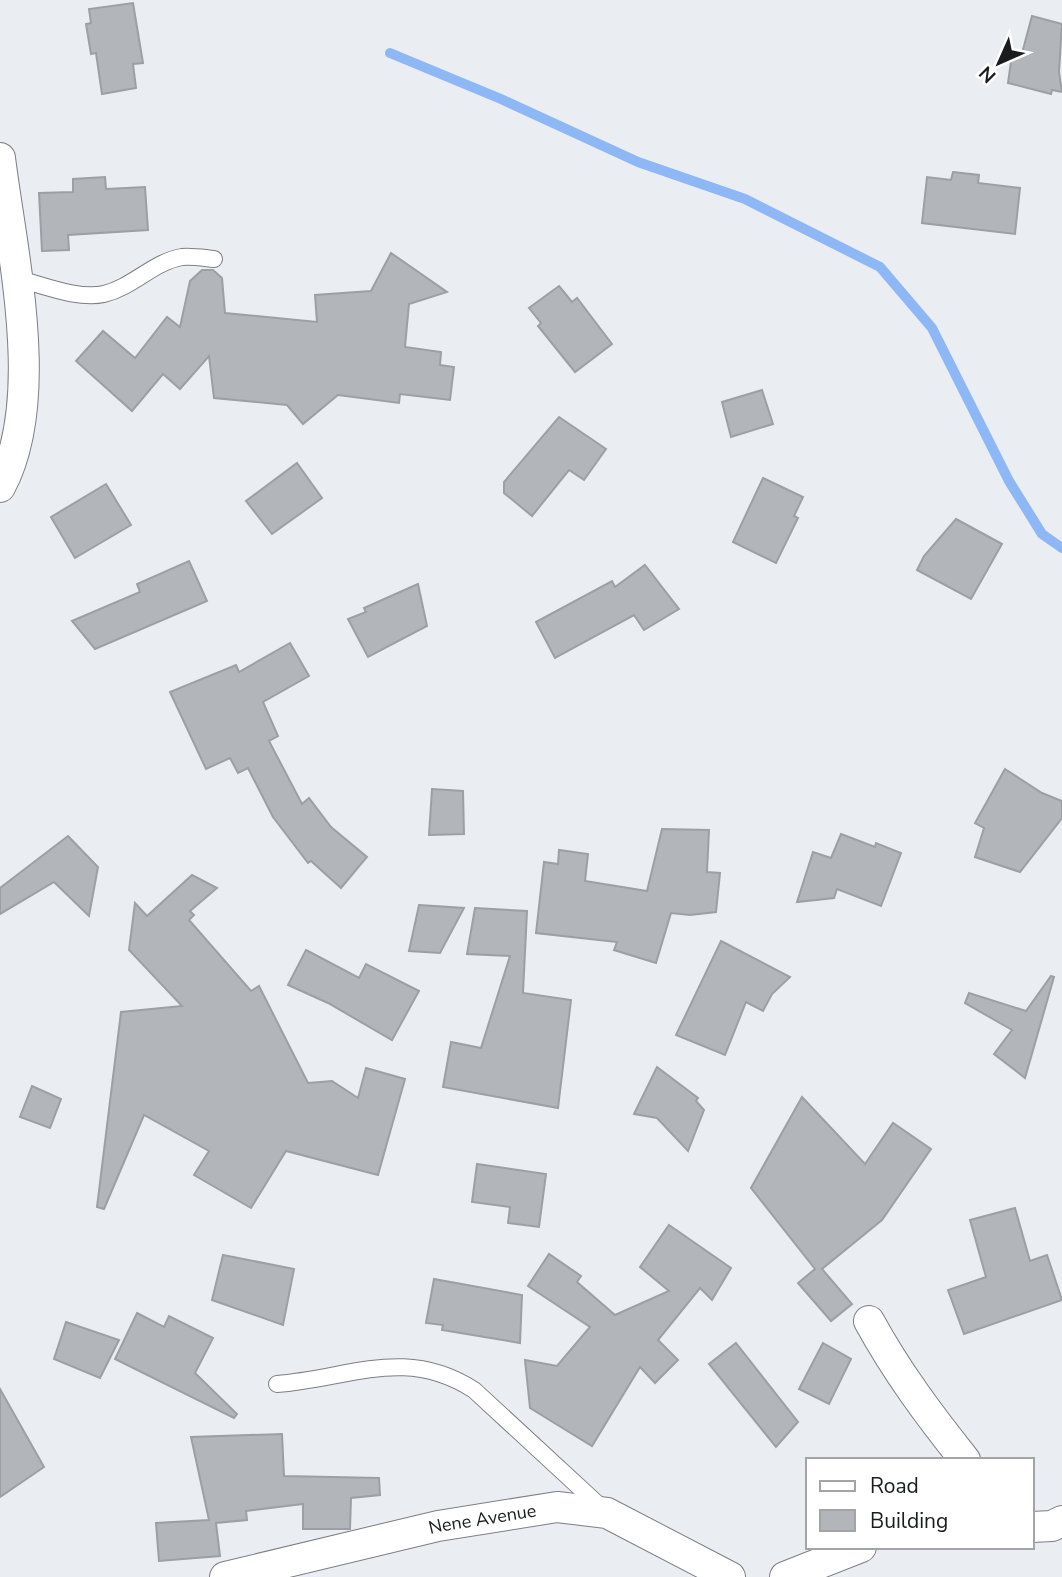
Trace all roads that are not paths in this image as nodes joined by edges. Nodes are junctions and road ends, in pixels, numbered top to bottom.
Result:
1 (0, 158) edge
2 (214, 259) dead end
3 (9, 269) edge
4 (0, 487) edge
5 (869, 1321) dead end
6 (277, 1384) dead end
7 (963, 1458) edge
8 (607, 1513) junction
9 (1062, 1521) edge
10 (1034, 1527) edge
11 (856, 1549) edge
12 (225, 1577) edge
13 (730, 1577) edge
14 (785, 1577) edge

1 - 3 street
2 - 3 lane
3 - 4 street
5 - 7 street
6 - 8 lane
8 - 12 street, Nene Avenue
8 - 13 street, Nene Avenue
9 - 10 street
11 - 14 street

